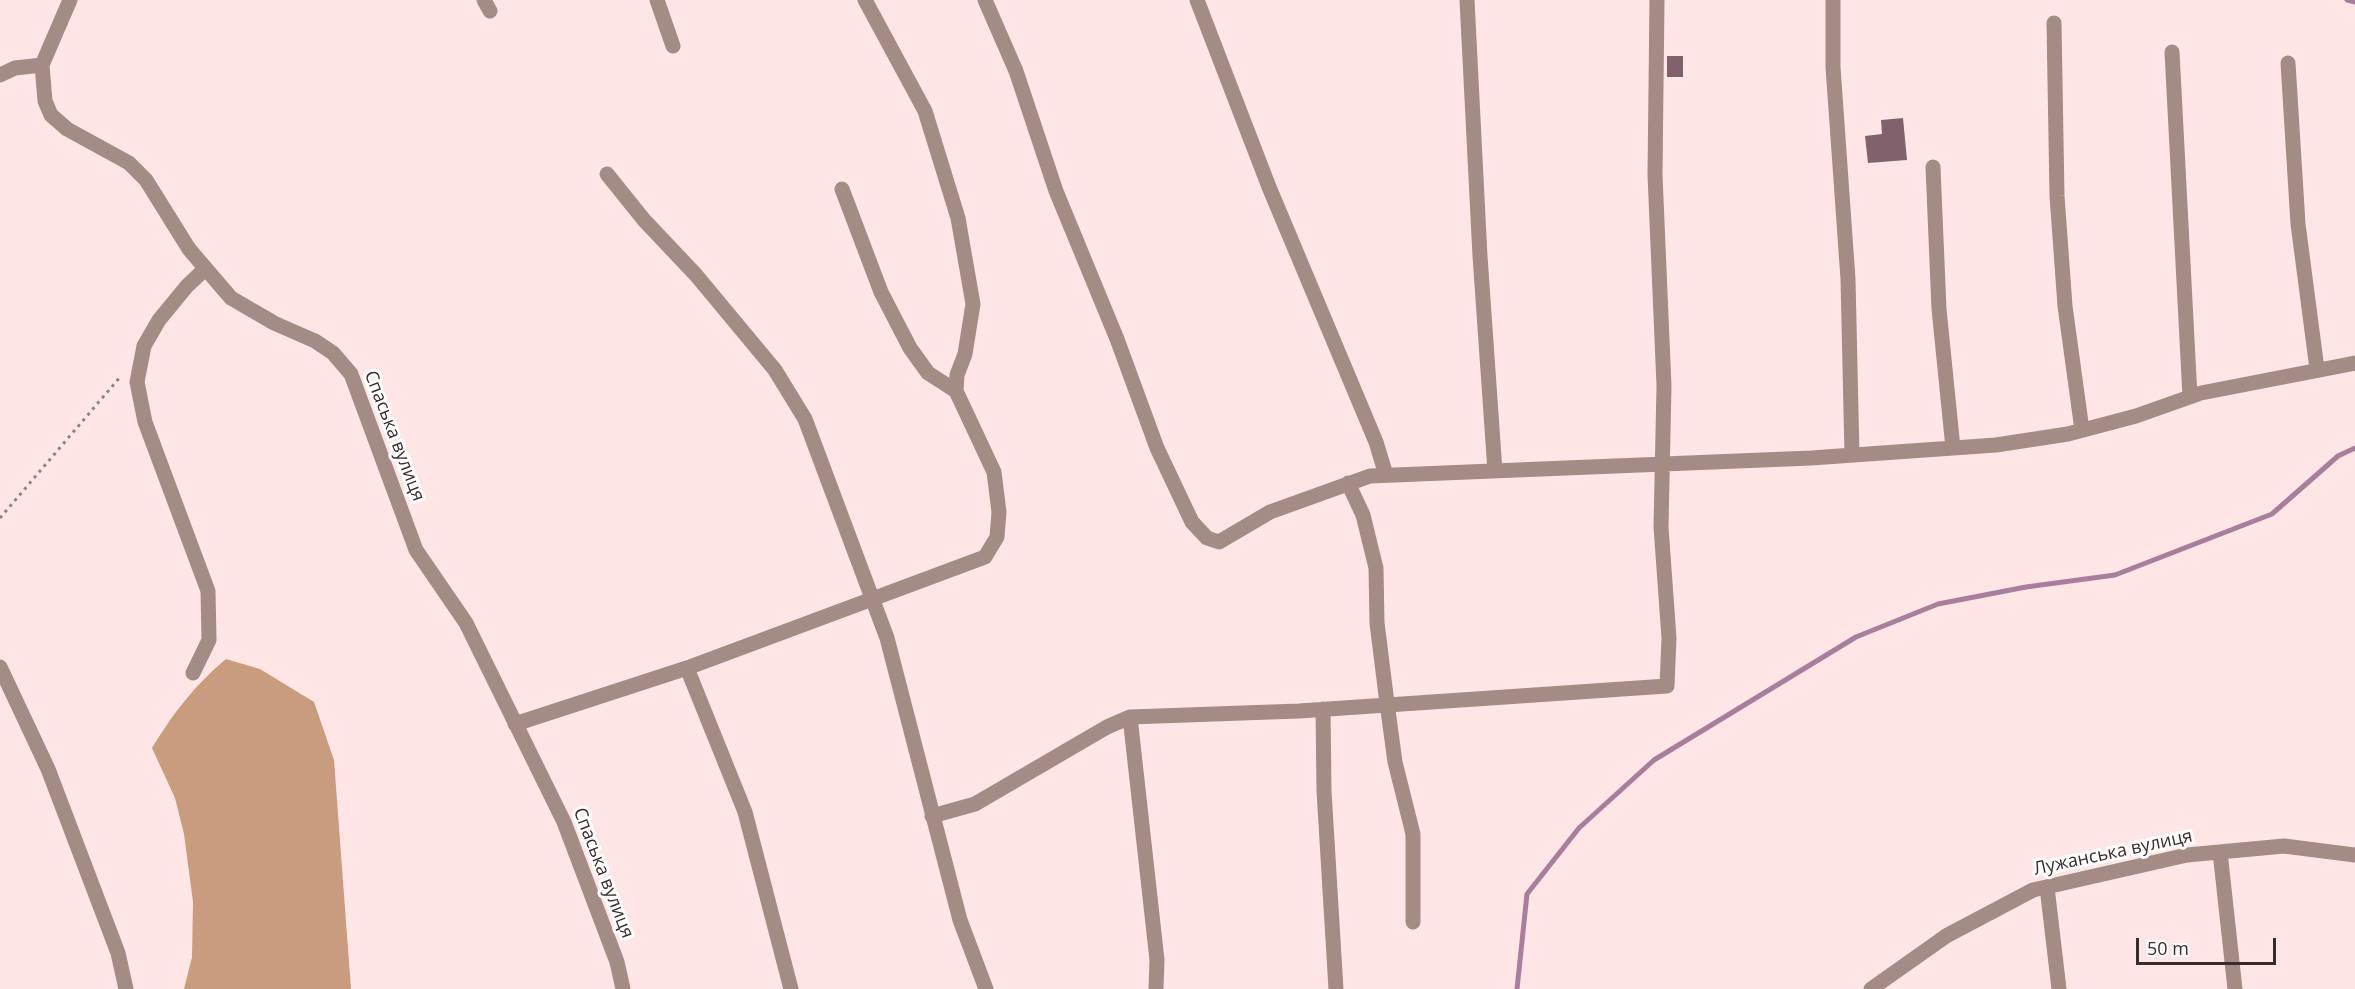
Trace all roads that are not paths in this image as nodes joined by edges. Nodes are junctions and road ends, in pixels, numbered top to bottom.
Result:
1 (70, 0) edge
2 (657, 0) edge
3 (865, 0) edge
4 (985, 0) edge
5 (1197, 0) edge
6 (1467, 0) edge
7 (1657, 0) edge
8 (1833, 0) edge
9 (2054, 23) dead end
10 (673, 46) dead end
11 (2172, 52) dead end
12 (2288, 63) dead end
13 (42, 65) junction
14 (0, 75) edge
15 (1933, 167) dead end
16 (608, 174) dead end
17 (842, 189) dead end
18 (205, 269) junction
19 (2355, 363) edge
20 (2317, 369) junction
21 (956, 391) junction
22 (2190, 397) junction
23 (2082, 430) junction
24 (1953, 448) junction
25 (1852, 455) junction
26 (1662, 463) junction
27 (1495, 471) junction
28 (1386, 475) junction
29 (1348, 483) junction
30 (873, 599) junction
31 (0, 667) edge
32 (687, 668) junction
33 (193, 673) dead end
34 (1387, 704) junction
35 (1323, 709) junction
36 (1130, 717) junction
37 (515, 723) junction
38 (932, 816) junction
39 (2220, 852) junction
40 (2355, 855) edge
41 (2048, 887) junction
42 (1413, 922) dead end
43 (1890, 982) edge
44 (126, 989) edge
45 (623, 989) edge
46 (791, 989) edge
47 (986, 989) edge
48 (1156, 989) edge
49 (1336, 989) edge
50 (1871, 989) edge
51 (2059, 989) edge
52 (2235, 989) edge

1 - 13 street, Спаська вулиця
2 - 10 street
3 - 21 street
4 - 29 street
5 - 28 street
6 - 27 street
7 - 26 street
8 - 25 street
9 - 23 street
11 - 22 street
12 - 20 street
13 - 14 street
13 - 18 street, Спаська вулиця
15 - 24 street
16 - 30 street
17 - 21 street
18 - 33 street
18 - 37 street, Спаська вулиця
19 - 20 street
20 - 22 street
21 - 30 street
22 - 23 street
23 - 24 street
24 - 25 street
25 - 26 street
26 - 27 street
26 - 34 street
27 - 28 street
28 - 29 street
29 - 34 street
30 - 32 street
30 - 38 street
31 - 44 street
32 - 37 street
32 - 46 street
34 - 35 street
34 - 42 street
35 - 36 street
35 - 49 street
36 - 38 street
36 - 48 street
37 - 45 street, Спаська вулиця
38 - 47 street
39 - 40 street, Лужанська вулиця
39 - 41 street, Лужанська вулиця
39 - 52 street
41 - 43 street, Лужанська вулиця
41 - 51 street
43 - 50 street, Лужанська вулиця

